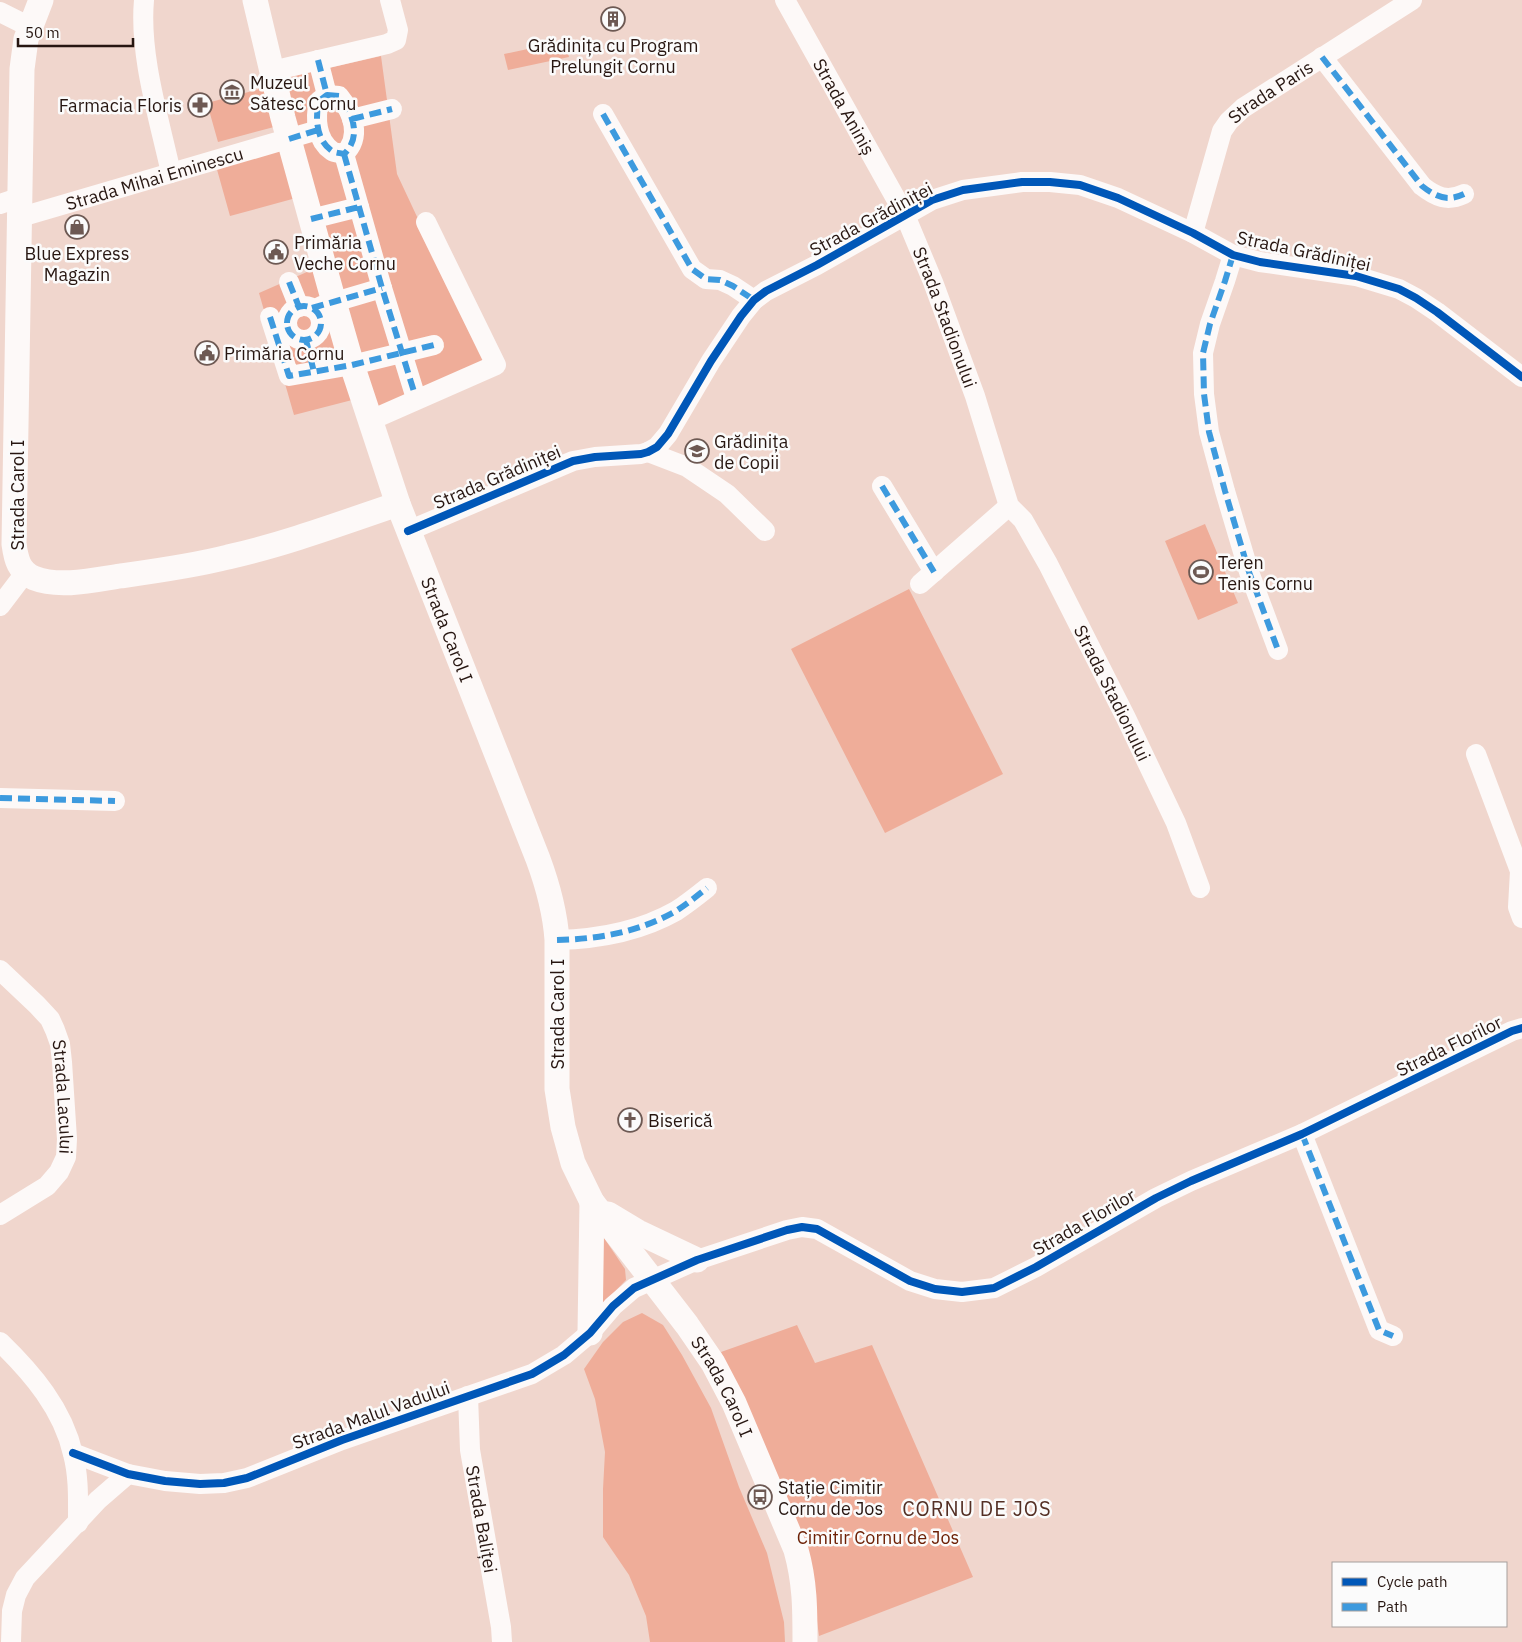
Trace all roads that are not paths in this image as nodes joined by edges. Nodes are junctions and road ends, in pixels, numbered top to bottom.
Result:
1 (41, 0) edge
2 (144, 0) edge
3 (255, 0) edge
4 (390, 0) edge
5 (785, 0) edge
6 (1412, 0) edge
7 (0, 12) edge
8 (30, 27) junction
9 (1322, 57) junction
10 (318, 60) junction
11 (272, 71) junction
12 (327, 95) junction
13 (392, 109) dead end
14 (603, 114) dead end
15 (352, 119) junction
16 (318, 130) junction
17 (289, 138) junction
18 (344, 154) junction
19 (171, 173) junction
20 (1464, 194) dead end
21 (14, 206) edge
22 (359, 207) junction
23 (905, 215) junction
24 (311, 219) junction
25 (426, 222) dead end
26 (1193, 233) junction
27 (1232, 255) junction
28 (289, 282) dead end
29 (382, 288) junction
30 (754, 300) junction
31 (315, 306) junction
32 (270, 318) dead end
33 (306, 340) junction
34 (434, 345) dead end
35 (402, 353) junction
36 (352, 365) junction
37 (314, 372) junction
38 (1522, 376) edge
39 (414, 395) dead end
40 (371, 420) junction
41 (648, 452) junction
42 (882, 486) dead end
43 (398, 504) junction
44 (1009, 506) junction
45 (408, 531) junction
46 (765, 531) dead end
47 (25, 573) junction
48 (0, 606) edge
49 (1278, 650) dead end
50 (1476, 754) dead end
51 (0, 798) edge
52 (115, 800) dead end
53 (708, 888) dead end
54 (1200, 888) dead end
55 (1522, 918) edge
56 (557, 940) junction
57 (0, 970) edge
58 (1522, 1028) edge
59 (1302, 1134) junction
60 (592, 1202) junction
61 (0, 1215) edge
62 (697, 1260) junction
63 (650, 1279) junction
64 (590, 1333) junction
65 (1394, 1336) dead end
66 (0, 1342) edge
67 (468, 1396) junction
68 (73, 1453) junction
69 (128, 1474) junction
70 (78, 1523) junction
71 (11, 1642) edge
72 (502, 1642) edge
73 (805, 1642) edge

1 - 8 main road, Strada Carol I
2 - 19 street
3 - 11 main road
4 - 10 street
5 - 23 street, Strada Aniniș
6 - 9 street, Strada Paris
7 - 8 street
8 - 21 main road, Strada Carol I
9 - 20 street
9 - 26 street, Strada Paris
10 - 11 street
10 - 12 street
11 - 17 main road
12 - 15 street
12 - 16 street
13 - 15 street
14 - 30 street
15 - 18 street
16 - 17 street, Strada Mihai Eminescu
16 - 18 street
17 - 19 street, Strada Mihai Eminescu
17 - 24 main road
18 - 22 street
19 - 21 street, Strada Mihai Eminescu
21 - 47 main road, Strada Carol I
22 - 24 street
22 - 29 street
23 - 26 street, Strada Grădiniței
23 - 30 street, Strada Grădiniței
23 - 44 street, Strada Stadionului
24 - 31 main road
25 - 40 street
26 - 27 street, Strada Grădiniței
27 - 38 street, Strada Grădiniței
27 - 49 street
28 - 31 street
29 - 31 street
29 - 35 street
30 - 41 street, Strada Grădiniței
31 - 33 street
31 - 33 street
31 - 36 main road
32 - 37 street
33 - 37 street
34 - 35 street
35 - 36 street
35 - 39 street
36 - 37 street
36 - 40 main road
40 - 43 main road
41 - 45 street, Strada Grădiniței
41 - 46 street
42 - 44 street
43 - 45 main road, Strada Carol I
43 - 47 main road, Strada Carol I
44 - 54 street, Strada Stadionului
45 - 56 main road, Strada Carol I
47 - 48 street
50 - 55 street
51 - 52 street
53 - 56 street
56 - 60 main road, Strada Carol I
57 - 61 street, Strada Lacului
58 - 59 street, Strada Florilor
59 - 62 street, Strada Florilor
59 - 65 street
60 - 62 main road
60 - 63 main road, Strada Carol I
60 - 64 main road
62 - 63 street, Strada Florilor
63 - 64 street, Strada Malul Vadului
63 - 73 main road, Strada Carol I
64 - 67 street, Strada Malul Vadului
66 - 68 street
67 - 69 street, Strada Malul Vadului
67 - 72 street, Strada Baliței
68 - 69 street, Strada Malul Vadului
68 - 70 street
69 - 70 street
70 - 71 street

